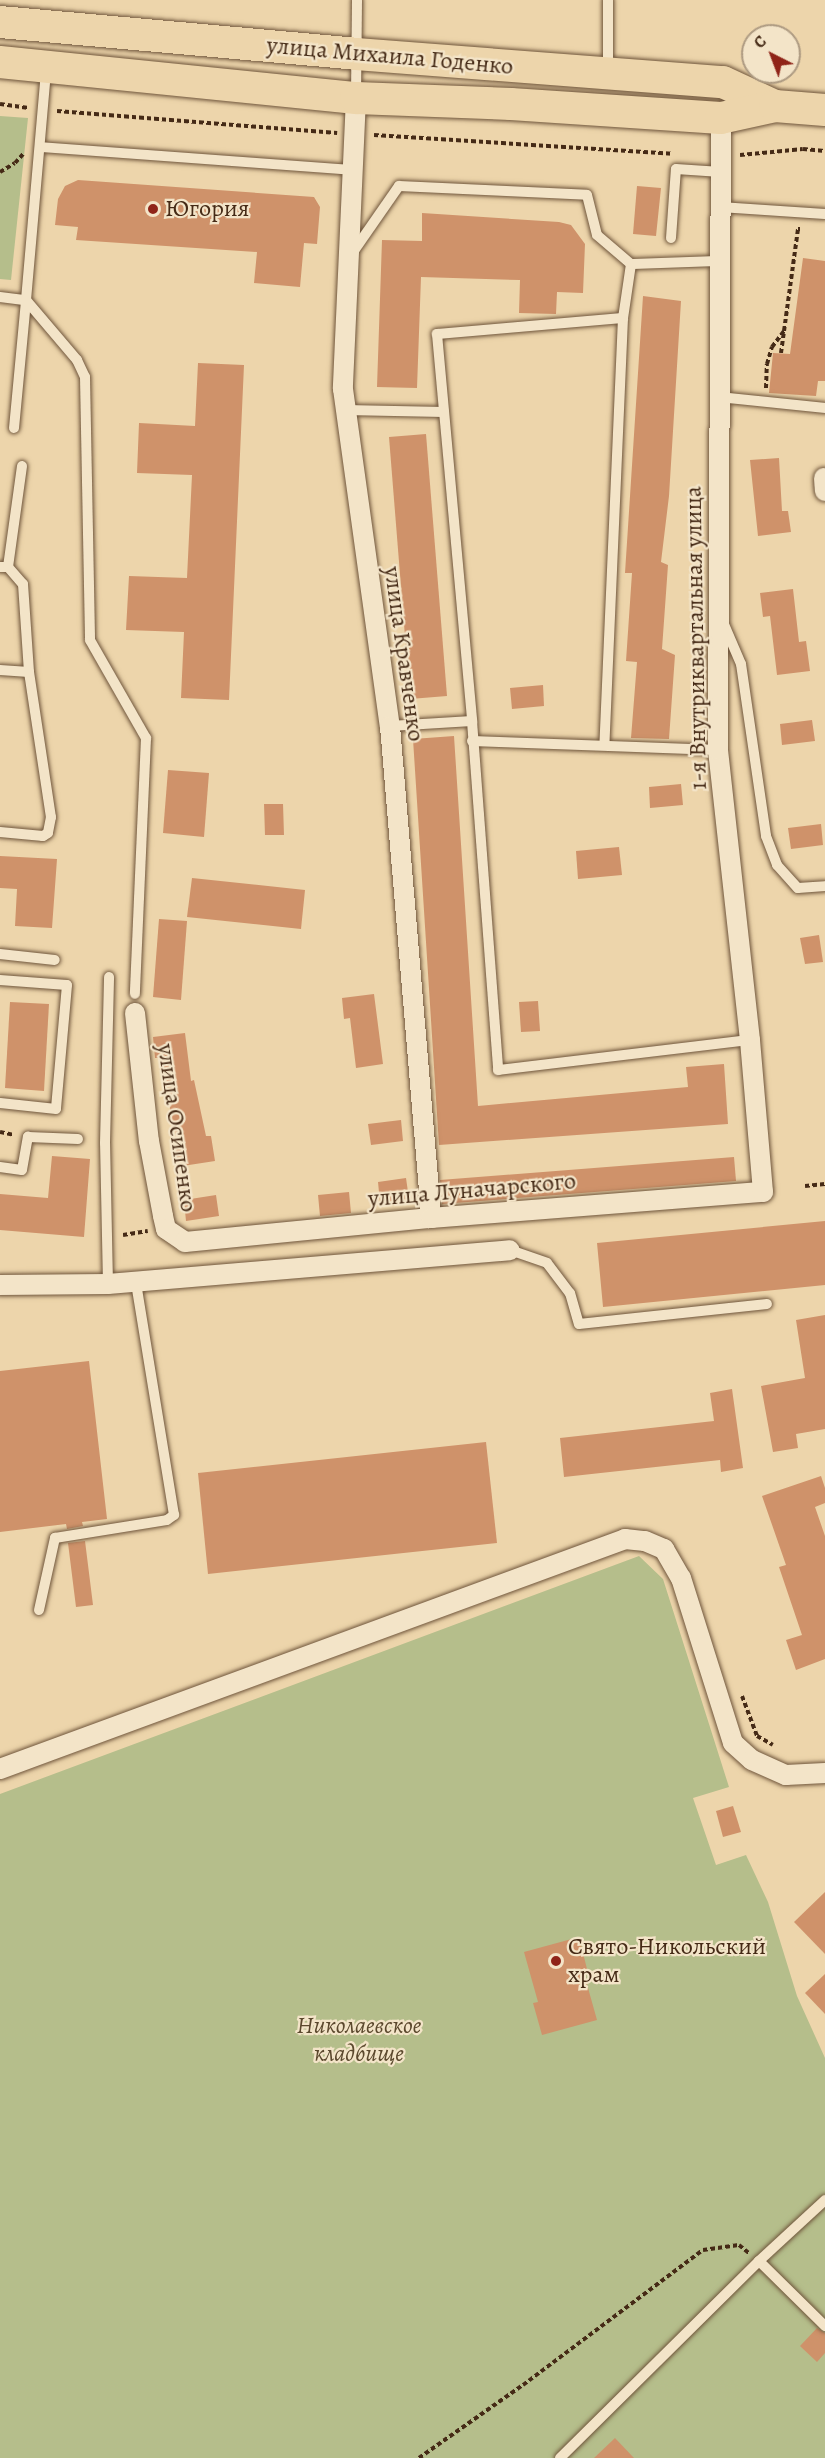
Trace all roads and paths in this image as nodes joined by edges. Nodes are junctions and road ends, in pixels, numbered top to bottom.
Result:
1 (357, 0) edge
2 (609, 2) edge
3 (0, 22) edge
4 (356, 54) junction
5 (0, 62) edge
6 (46, 67) junction
7 (608, 73) junction
8 (356, 98) junction
9 (0, 104) edge
10 (775, 106) junction
11 (44, 110) junction
12 (825, 110) edge
13 (721, 118) junction
14 (354, 134) junction
15 (40, 147) junction
16 (825, 151) edge
17 (674, 154) dead end
18 (721, 165) junction
19 (352, 170) junction
20 (720, 207) junction
21 (825, 214) edge
22 (807, 230) dead end
23 (671, 238) dead end
24 (347, 260) junction
25 (719, 261) junction
26 (631, 264) junction
27 (0, 297) edge
28 (26, 300) junction
29 (623, 318) junction
30 (784, 330) junction
31 (781, 353) dead end
32 (765, 395) dead end
33 (719, 397) junction
34 (825, 408) edge
35 (345, 410) junction
36 (444, 412) junction
37 (14, 428) dead end
38 (22, 465) dead end
39 (824, 478) edge
40 (825, 490) edge
41 (4, 567) edge
42 (720, 614) junction
43 (0, 670) edge
44 (29, 672) junction
45 (472, 721) junction
46 (390, 726) junction
47 (472, 741) junction
48 (604, 745) junction
49 (718, 750) junction
50 (0, 832) edge
51 (825, 886) edge
52 (0, 954) edge
53 (55, 960) dead end
54 (109, 977) dead end
55 (0, 980) edge
56 (135, 1003) joint
57 (750, 1040) junction
58 (0, 1103) edge
59 (78, 1139) dead end
60 (0, 1167) edge
61 (825, 1184) edge
62 (805, 1186) dead end
63 (763, 1192) joint
64 (431, 1218) junction
65 (166, 1229) junction
66 (108, 1237) junction
67 (185, 1242) joint
68 (510, 1250) joint
69 (136, 1282) junction
70 (108, 1284) junction
71 (0, 1285) edge
72 (767, 1304) dead end
73 (39, 1610) dead end
74 (740, 1692) dead end
75 (776, 1746) dead end
76 (0, 1769) edge
77 (825, 1773) edge
78 (825, 2200) edge
79 (759, 2261) junction
80 (825, 2326) edge
81 (419, 2458) edge
82 (560, 2458) edge

1 - 4 lane
2 - 7 lane
3 - 4 main road, улица Михаила Годенко
4 - 7 main road, улица Михаила Годенко
4 - 8 lane
5 - 6 main road, улица Михаила Годенко
6 - 8 main road, улица Михаила Годенко
6 - 11 lane
7 - 10 main road, улица Михаила Годенко
8 - 13 main road, улица Михаила Годенко
8 - 14 street, улица Кравченко
9 - 11 path
10 - 12 main road, улица Михаила Годенко
10 - 13 main road, улица Михаила Годенко
11 - 14 path
11 - 15 lane
13 - 18 street, 1-я Внутриквартальная улица
14 - 17 path
14 - 19 street, улица Кравченко
15 - 19 lane
15 - 28 lane
16 - 18 path
18 - 20 street, 1-я Внутриквартальная улица
18 - 23 lane
19 - 24 street, улица Кравченко
20 - 21 lane
20 - 25 street, 1-я Внутриквартальная улица
22 - 30 path
24 - 26 lane
24 - 35 street, улица Кравченко
25 - 26 lane
25 - 33 street, 1-я Внутриквартальная улица
26 - 29 lane
27 - 28 lane
28 - 37 lane
28 - 56 lane
29 - 36 lane
29 - 48 lane
30 - 31 path
30 - 32 path
33 - 34 lane
33 - 42 street, 1-я Внутриквартальная улица
35 - 36 lane
35 - 46 street, улица Кравченко
36 - 45 lane
38 - 41 lane
39 - 40 street
41 - 44 lane
42 - 49 street, 1-я Внутриквартальная улица
42 - 51 lane
43 - 44 lane
44 - 50 lane
45 - 46 lane
45 - 47 lane
46 - 64 street, улица Кравченко
47 - 48 lane
47 - 57 lane
48 - 49 lane
49 - 57 street, 1-я Внутриквартальная улица
52 - 53 lane
54 - 66 lane
55 - 58 lane
56 - 65 street, улица Осипенко
57 - 63 street, 1-я Внутриквартальная улица
59 - 60 lane
61 - 62 path
63 - 64 street, улица Луначарского
64 - 67 street, улица Луначарского
65 - 66 path
65 - 67 street, улица Осипенко
66 - 70 lane
68 - 69 street
68 - 72 lane
69 - 70 street
69 - 73 lane
70 - 71 street
74 - 75 path
76 - 77 street
78 - 79 lane
79 - 80 lane
79 - 81 path
79 - 82 lane

